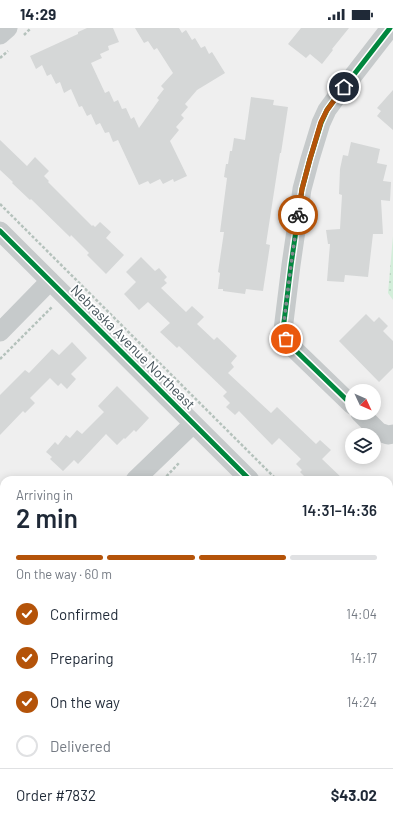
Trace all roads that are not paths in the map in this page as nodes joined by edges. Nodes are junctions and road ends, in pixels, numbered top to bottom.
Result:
1 (8, 28) edge
2 (390, 28) edge
3 (0, 35) edge
4 (0, 231) edge
5 (50, 281) junction
6 (0, 332) edge
7 (345, 398) edge
8 (367, 420) edge
9 (193, 424) junction
10 (393, 434) edge
11 (139, 476) edge
12 (246, 476) edge

1 - 3 street
2 - 7 street
4 - 5 street, Nebraska Avenue Northeast
5 - 6 street
5 - 9 street, Nebraska Avenue Northeast
8 - 10 street
9 - 11 street
9 - 12 street, Nebraska Avenue Northeast

